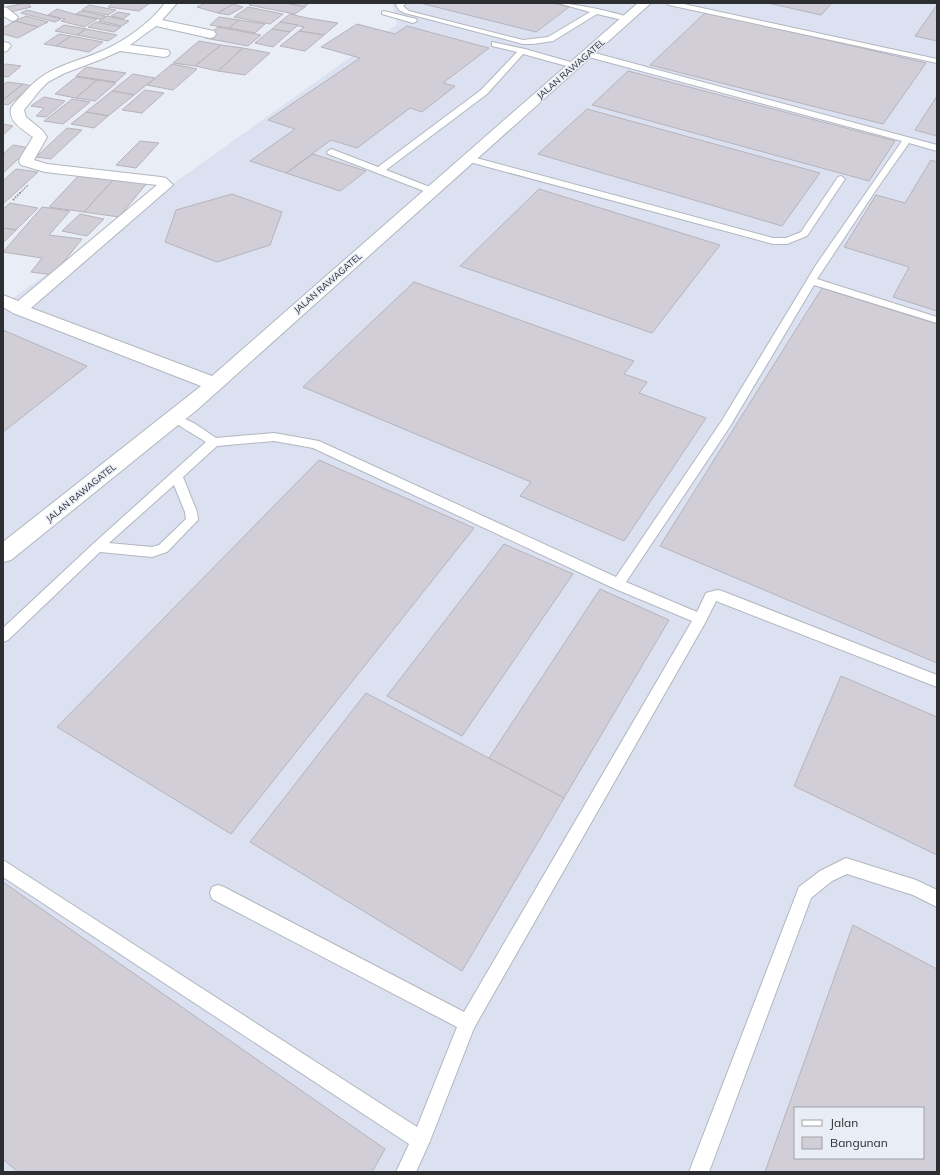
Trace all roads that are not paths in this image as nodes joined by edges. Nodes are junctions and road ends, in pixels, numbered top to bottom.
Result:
1 (171, 3) edge
2 (403, 3) edge
3 (561, 3) edge
4 (645, 3) edge
5 (669, 3) edge
6 (597, 12) junction
7 (384, 13) dead end
8 (627, 19) junction
9 (153, 22) junction
10 (210, 34) dead end
11 (460, 34) dead end
12 (491, 43) dead end
13 (119, 47) junction
14 (522, 51) junction
15 (164, 53) dead end
16 (588, 54) junction
17 (937, 62) edge
18 (574, 66) junction
19 (907, 140) junction
20 (937, 148) edge
21 (331, 152) dead end
22 (469, 159) junction
23 (379, 171) junction
24 (841, 179) dead end
25 (432, 191) junction
26 (812, 281) junction
27 (3, 300) edge
28 (19, 309) junction
29 (937, 320) edge
30 (214, 384) junction
31 (174, 418) junction
32 (214, 442) junction
33 (176, 475) junction
34 (97, 547) junction
35 (3, 554) edge
36 (618, 584) junction
37 (700, 619) junction
38 (3, 636) edge
39 (937, 682) edge
40 (3, 868) edge
41 (218, 893) dead end
42 (937, 899) edge
43 (466, 1023) junction
44 (421, 1141) junction
45 (406, 1172) edge
46 (699, 1172) edge

1 - 9 street
2 - 6 lane
3 - 6 lane
4 - 8 street, JALAN RAWAGATEL
5 - 17 lane
6 - 8 lane
7 - 11 lane
8 - 16 street, JALAN RAWAGATEL
9 - 10 street
9 - 13 street
12 - 14 lane
13 - 15 street
13 - 28 street
14 - 18 lane
14 - 23 lane
16 - 18 street, JALAN RAWAGATEL
16 - 19 lane
18 - 22 street, JALAN RAWAGATEL
19 - 20 lane
19 - 26 lane
21 - 23 lane
22 - 24 lane
22 - 25 street, JALAN RAWAGATEL
23 - 25 lane
25 - 30 street, JALAN RAWAGATEL
26 - 29 lane
26 - 36 lane
27 - 28 street
28 - 30 street
30 - 31 street, JALAN RAWAGATEL
31 - 32 lane
31 - 35 street, JALAN RAWAGATEL
32 - 33 lane
32 - 36 lane
33 - 34 lane
33 - 34 lane
34 - 38 lane
36 - 37 lane
37 - 39 lane
37 - 43 lane
40 - 44 lane
41 - 43 lane
42 - 46 lane
43 - 44 lane
44 - 45 lane

